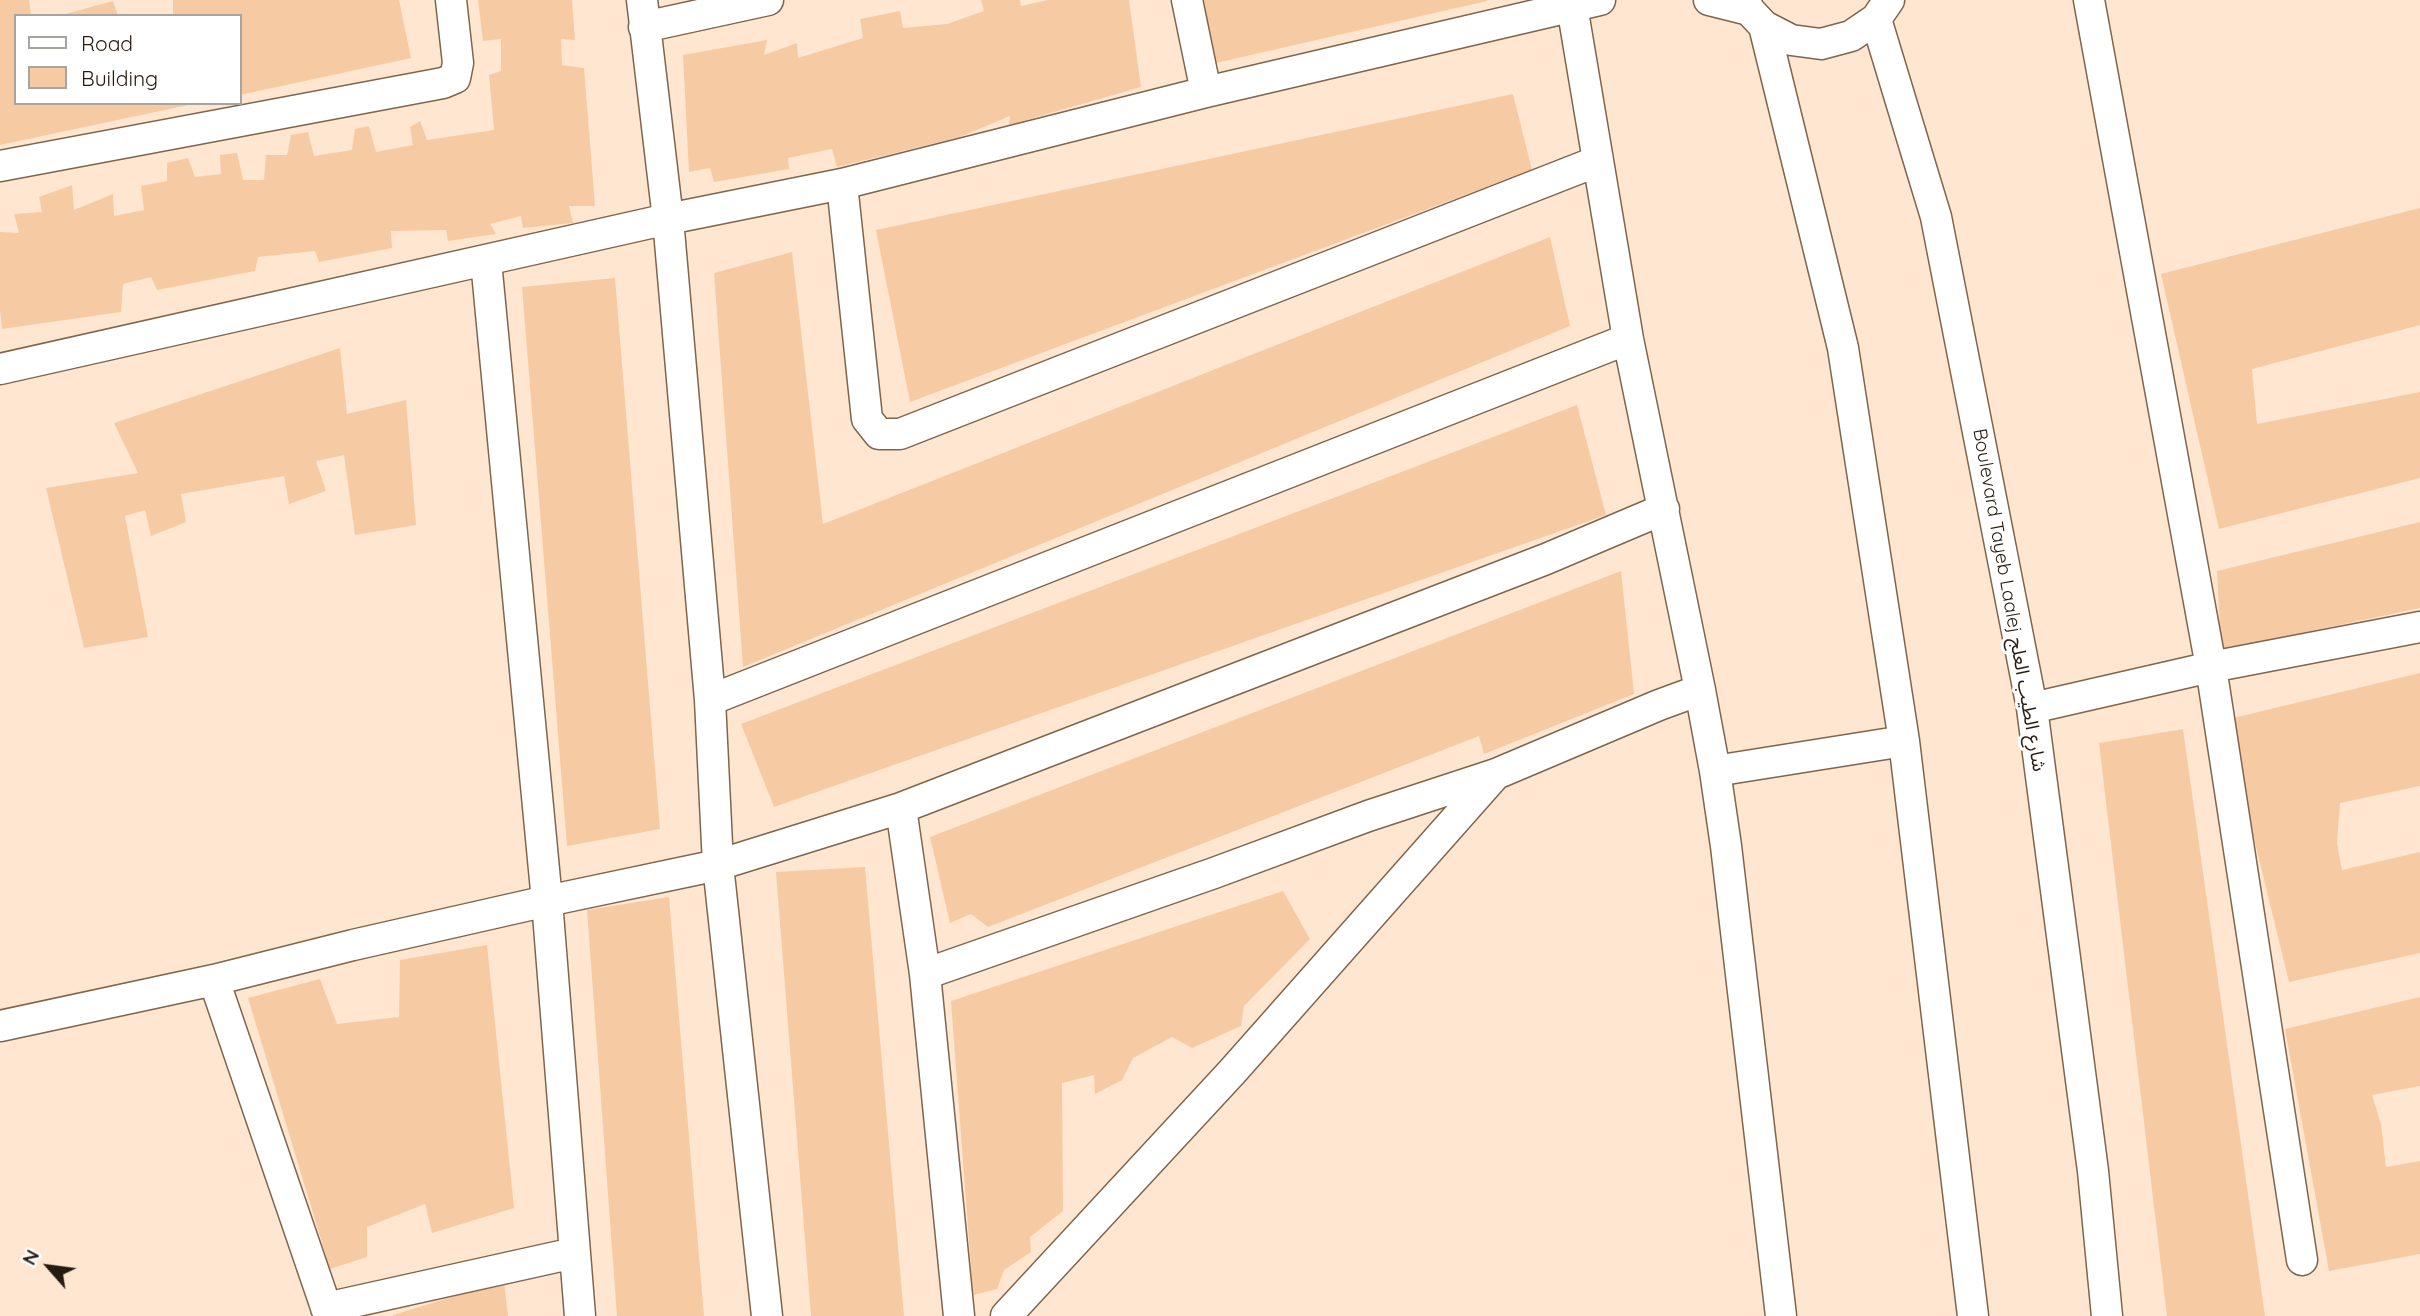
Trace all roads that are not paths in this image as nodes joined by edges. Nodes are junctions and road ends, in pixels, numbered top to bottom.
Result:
1 (451, 0) edge
2 (768, 0) edge
3 (1187, 0) edge
4 (1709, 0) edge
5 (2089, 0) edge
6 (1582, 3) edge
7 (1883, 9) edge
8 (1753, 12) edge
9 (643, 13) edge
10 (1206, 93) junction
11 (1598, 161) junction
12 (0, 166) edge
13 (842, 184) junction
14 (668, 219) junction
15 (486, 261) junction
16 (1628, 339) junction
17 (0, 369) edge
18 (1664, 509) junction
19 (2420, 628) edge
20 (2211, 667) junction
21 (1700, 690) junction
22 (710, 700) junction
23 (2032, 708) junction
24 (1904, 741) junction
25 (1715, 771) junction
26 (1496, 774) junction
27 (901, 807) junction
28 (718, 865) junction
29 (547, 901) junction
30 (925, 974) junction
31 (214, 980) junction
32 (0, 1026) edge
33 (574, 1253) junction
34 (2302, 1261) dead end
35 (328, 1312) edge
36 (580, 1316) edge
37 (766, 1316) edge
38 (959, 1316) edge
39 (1006, 1316) edge
40 (1781, 1316) edge
41 (1973, 1316) edge
42 (2107, 1316) edge

1 - 12 street
2 - 9 street
3 - 10 street
4 - 8 street
5 - 20 street
6 - 10 street
6 - 11 street
7 - 8 street
7 - 23 street, Boulevard Tayeb Laalej شارع الطيب العلج
8 - 24 street
9 - 14 street
10 - 13 street
11 - 13 street
11 - 16 street
13 - 14 street
14 - 15 street
14 - 22 street
15 - 17 street
15 - 29 street
16 - 18 street
16 - 22 street
18 - 21 street
18 - 27 street
19 - 20 street
20 - 23 street
20 - 34 street
21 - 25 street
21 - 26 street
22 - 28 street
23 - 42 street, Boulevard Tayeb Laalej شارع الطيب العلج
24 - 25 street
24 - 41 street
25 - 40 street
26 - 30 street
26 - 39 street
27 - 28 street
27 - 30 street
28 - 29 street
28 - 37 street
29 - 31 street
29 - 33 street
30 - 38 street
31 - 32 street
31 - 35 street
33 - 35 street
33 - 36 street

